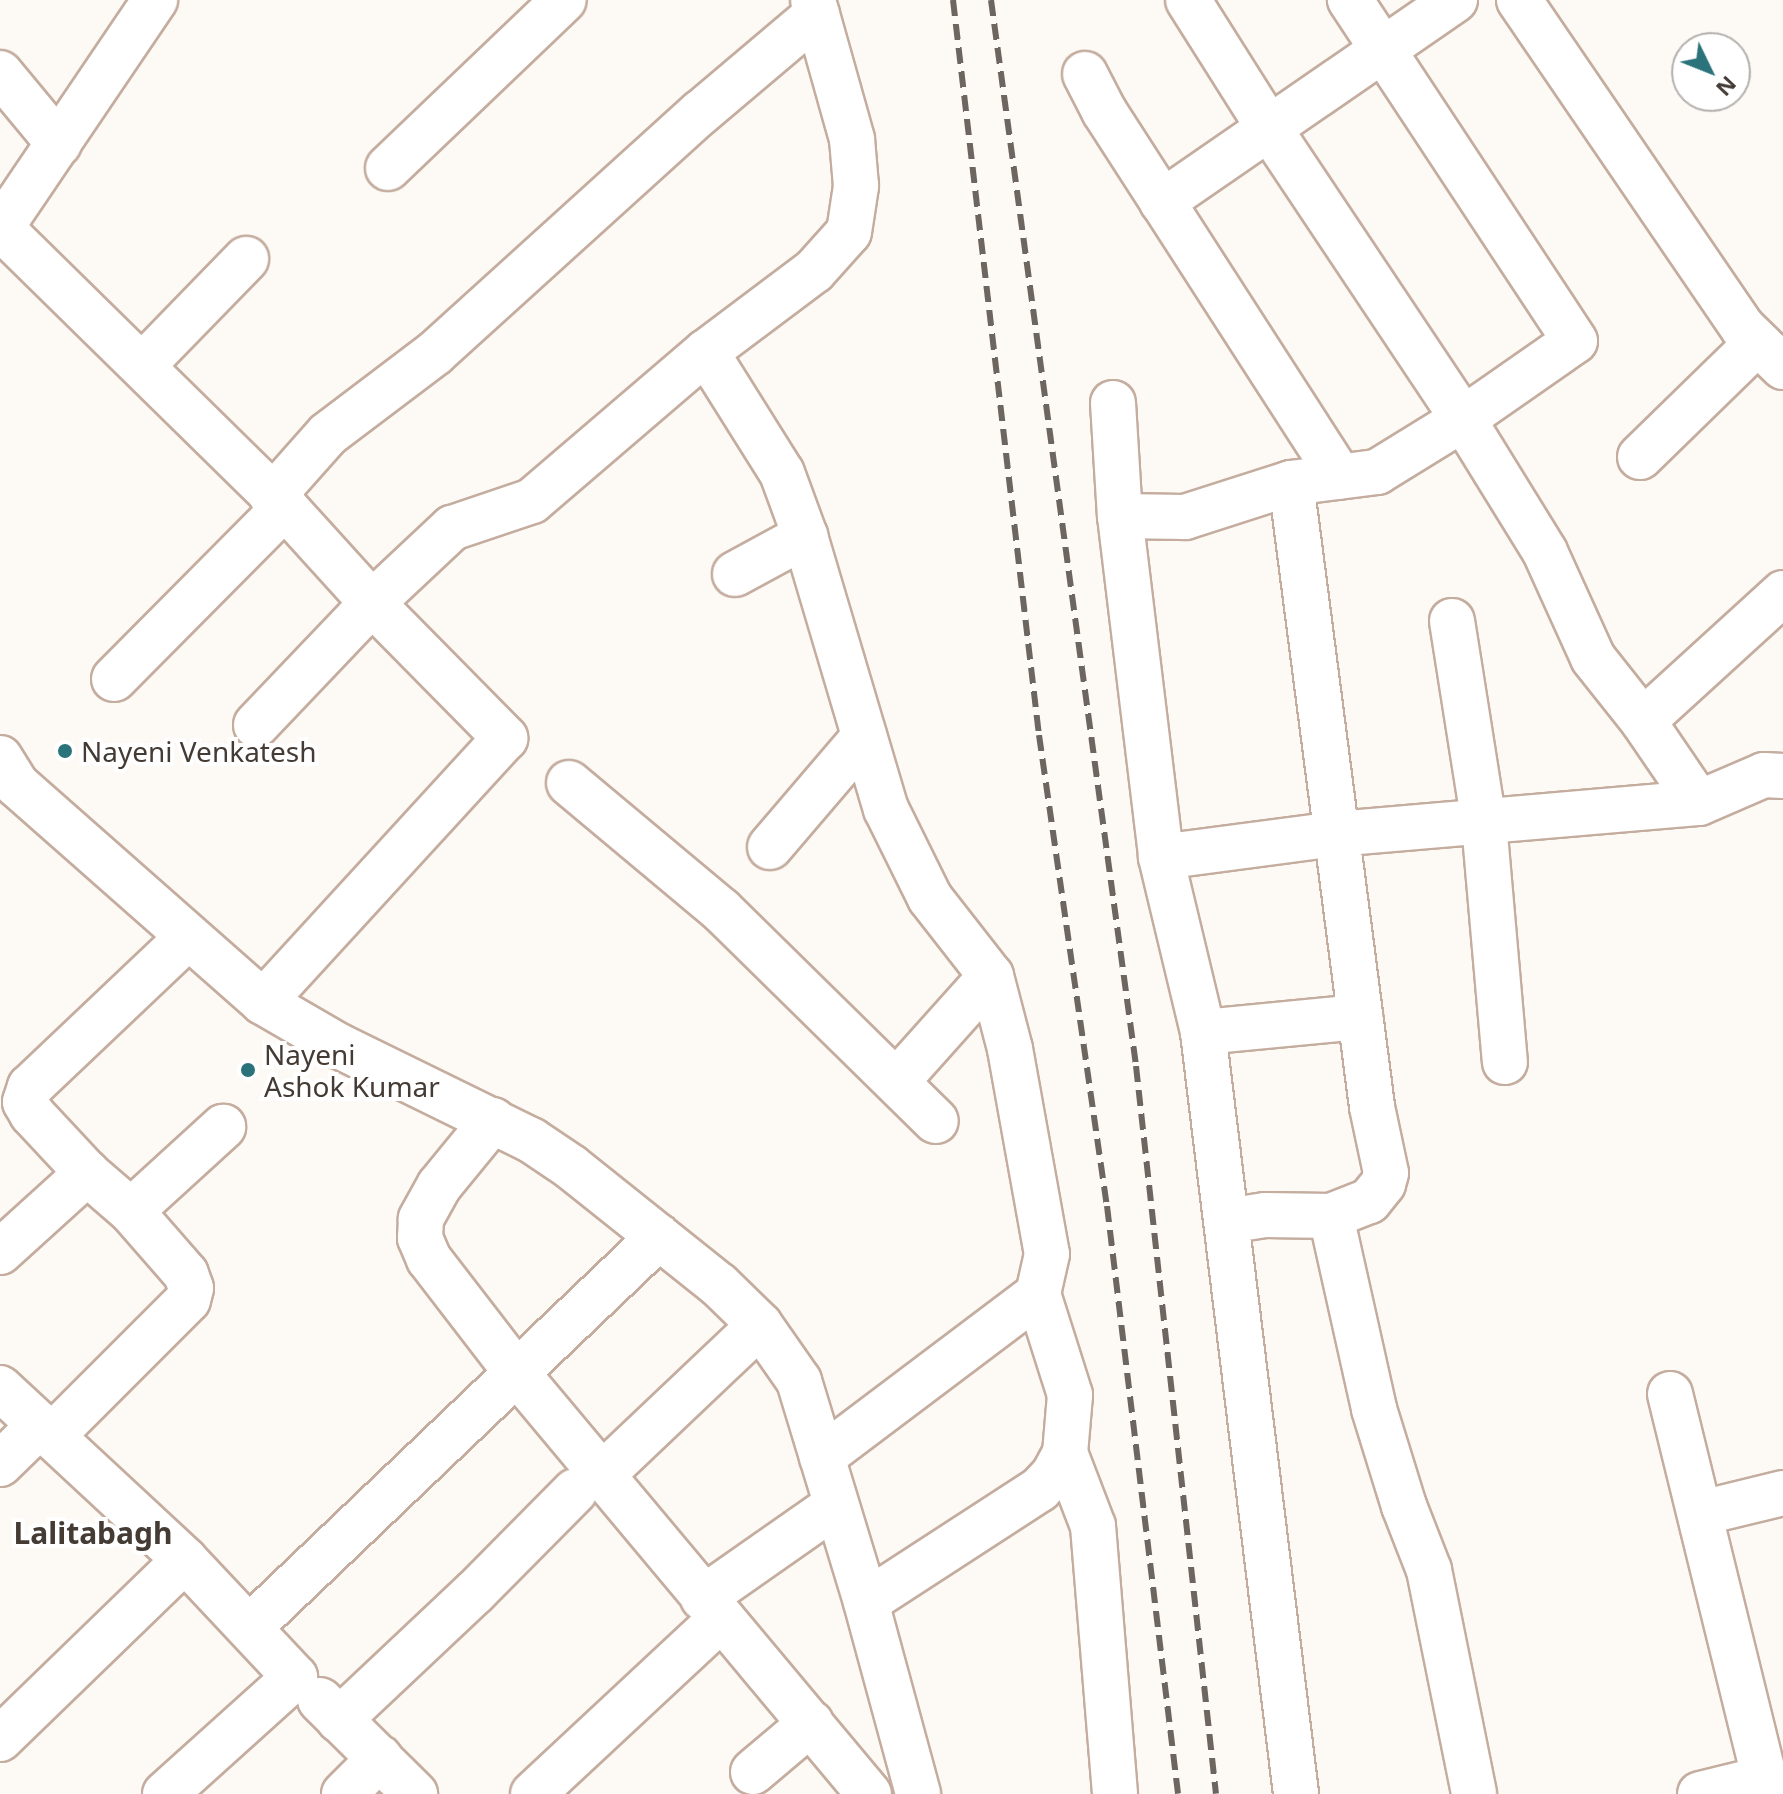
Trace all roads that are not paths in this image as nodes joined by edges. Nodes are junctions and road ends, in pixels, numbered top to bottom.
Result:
1 (155, 0) edge
2 (564, 0) edge
3 (1188, 0) edge
4 (1350, 0) edge
5 (1455, 0) edge
6 (1519, 0) edge
7 (815, 7) edge
8 (1383, 49) junction
9 (0, 73) edge
10 (1085, 74) dead end
11 (1269, 128) junction
12 (59, 144) junction
13 (388, 168) dead end
14 (1162, 202) junction
15 (0, 229) edge
16 (246, 259) dead end
17 (706, 352) junction
18 (1770, 355) edge
19 (143, 365) junction
20 (1113, 403) dead end
21 (1463, 419) junction
22 (1640, 457) dead end
23 (1340, 477) junction
24 (1291, 483) junction
25 (278, 502) junction
26 (1120, 516) junction
27 (805, 536) junction
28 (735, 574) dead end
29 (1783, 593) edge
30 (372, 603) junction
31 (1452, 621) dead end
32 (114, 679) dead end
33 (1643, 721) junction
34 (256, 725) dead end
35 (864, 737) junction
36 (1783, 776) edge
37 (6, 781) edge
38 (569, 783) dead end
39 (1699, 803) junction
40 (1484, 823) junction
41 (1336, 834) junction
42 (770, 847) dead end
43 (1161, 857) junction
44 (188, 937) junction
45 (991, 976) junction
46 (263, 1002) junction
47 (1360, 1017) junction
48 (1203, 1032) junction
49 (1505, 1062) dead end
50 (897, 1081) junction
51 (493, 1120) junction
52 (936, 1121) dead end
53 (223, 1127) dead end
54 (87, 1173) junction
55 (131, 1211) junction
56 (1331, 1216) junction
57 (1228, 1221) junction
58 (659, 1237) junction
59 (0, 1252) edge
60 (1038, 1294) junction
61 (760, 1325) junction
62 (516, 1372) junction
63 (0, 1388) edge
64 (1670, 1394) dead end
65 (46, 1431) junction
66 (1065, 1453) junction
67 (822, 1457) junction
68 (0, 1464) edge
69 (590, 1482) junction
70 (1783, 1493) edge
71 (836, 1505) junction
72 (1701, 1513) junction
73 (185, 1560) junction
74 (866, 1602) junction
75 (712, 1608) junction
76 (250, 1627) junction
77 (295, 1677) junction
78 (339, 1720) junction
79 (811, 1723) junction
80 (0, 1739) edge
81 (380, 1758) junction
82 (753, 1772) dead end
83 (1767, 1786) edge
84 (165, 1794) edge
85 (344, 1794) edge
86 (415, 1794) edge
87 (533, 1794) edge
88 (869, 1794) edge
89 (918, 1794) edge
90 (1115, 1794) edge
91 (1296, 1794) edge
92 (1474, 1794) edge
93 (1700, 1794) edge

1 - 12 street
2 - 13 street
3 - 11 street
4 - 8 street
5 - 8 street
6 - 18 street
7 - 17 street
7 - 25 street
8 - 11 street
8 - 21 street
9 - 12 street
10 - 14 street
11 - 14 street
11 - 21 street
12 - 15 street
14 - 23 street
15 - 19 street
16 - 19 street
17 - 27 street
17 - 30 street
18 - 22 street
19 - 25 street
20 - 26 street
21 - 23 street
21 - 33 street
23 - 24 street
24 - 26 street
24 - 41 street
25 - 30 street
25 - 32 street
26 - 43 street
27 - 28 street
27 - 35 street
29 - 33 street
30 - 34 street
30 - 46 street
31 - 40 street
33 - 39 street
35 - 42 street
35 - 45 street
36 - 39 street
37 - 44 street
38 - 50 street
39 - 40 street
40 - 41 street
40 - 49 street
41 - 43 street
41 - 47 street
43 - 48 street
44 - 46 street
44 - 54 street
45 - 50 street
45 - 60 street
46 - 51 street
47 - 48 street
47 - 56 street
48 - 57 street
50 - 52 street
51 - 58 street
51 - 62 street
53 - 55 street
54 - 55 street
54 - 59 street
55 - 65 street
56 - 57 street
56 - 92 street
57 - 91 street
58 - 61 street
58 - 62 street
60 - 66 street
60 - 67 street
61 - 67 street
61 - 69 street
62 - 69 street
62 - 76 street
63 - 65 street
64 - 72 street
65 - 68 street
65 - 73 street
66 - 74 street
66 - 90 street
67 - 71 street
69 - 75 street
69 - 78 street
70 - 72 street
71 - 74 street
71 - 75 street
72 - 83 street
73 - 76 street
73 - 80 street
74 - 89 street
75 - 79 street
75 - 87 street
76 - 77 street
77 - 78 street
77 - 84 street
78 - 81 street
79 - 82 street
79 - 88 street
81 - 85 street
81 - 86 street
83 - 93 street

